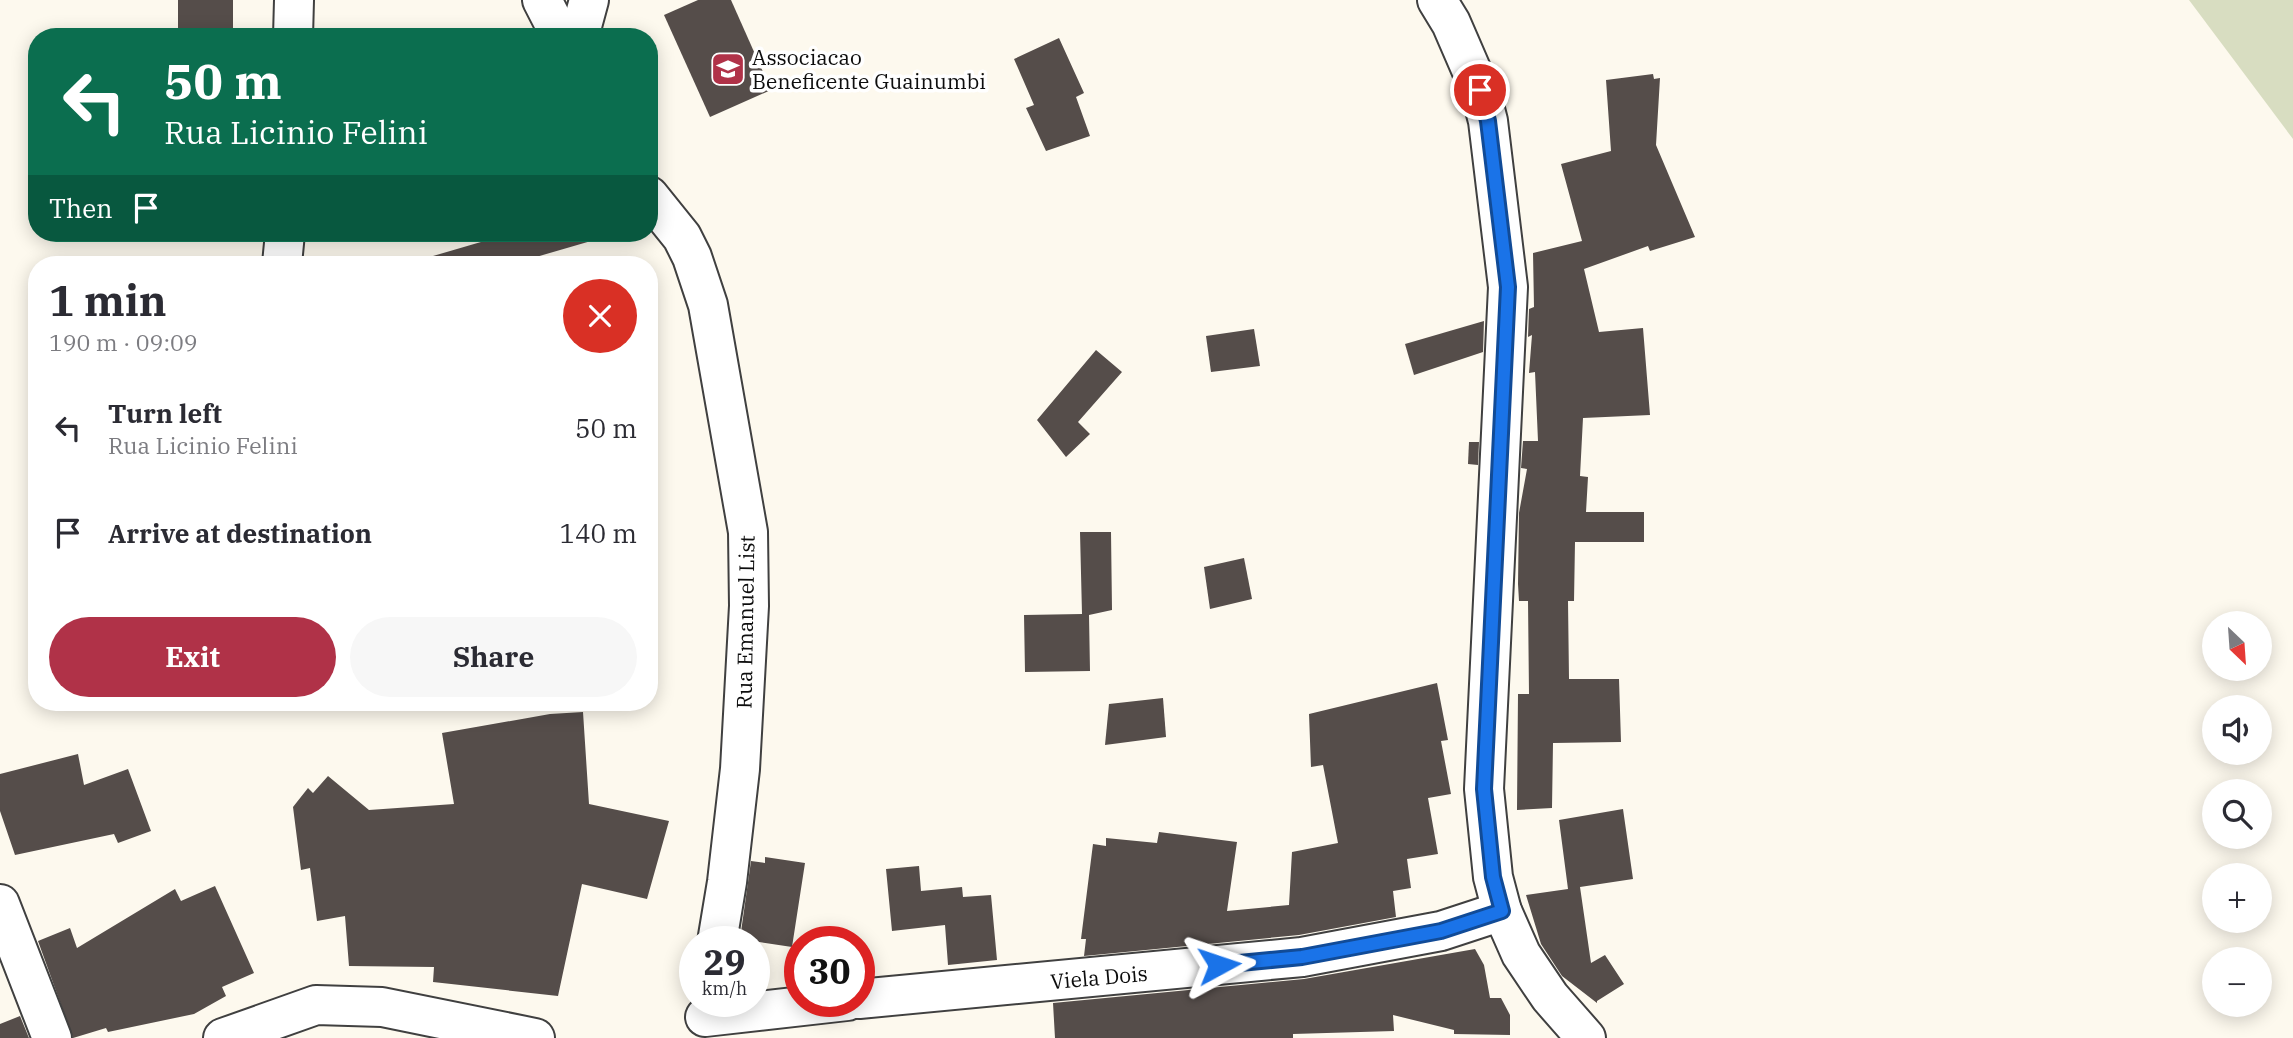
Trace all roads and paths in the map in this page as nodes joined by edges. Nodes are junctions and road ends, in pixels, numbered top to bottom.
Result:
1 (294, 0) edge
2 (542, 0) edge
3 (589, 0) edge
4 (1437, 0) edge
5 (293, 28) edge
6 (556, 28) edge
7 (581, 28) edge
8 (658, 207) edge
9 (0, 904) edge
10 (1502, 911) junction
11 (720, 926) edge
12 (875, 997) edge
13 (784, 1009) edge
14 (703, 1019) edge
15 (228, 1037) edge
16 (52, 1038) edge
17 (535, 1038) edge
18 (1586, 1038) edge

1 - 5 street
2 - 6 street
3 - 7 street
4 - 10 street
8 - 11 street, Rua Emanuel List
9 - 16 street
10 - 12 street, Viela Dois
10 - 18 street
13 - 14 street
15 - 17 street

